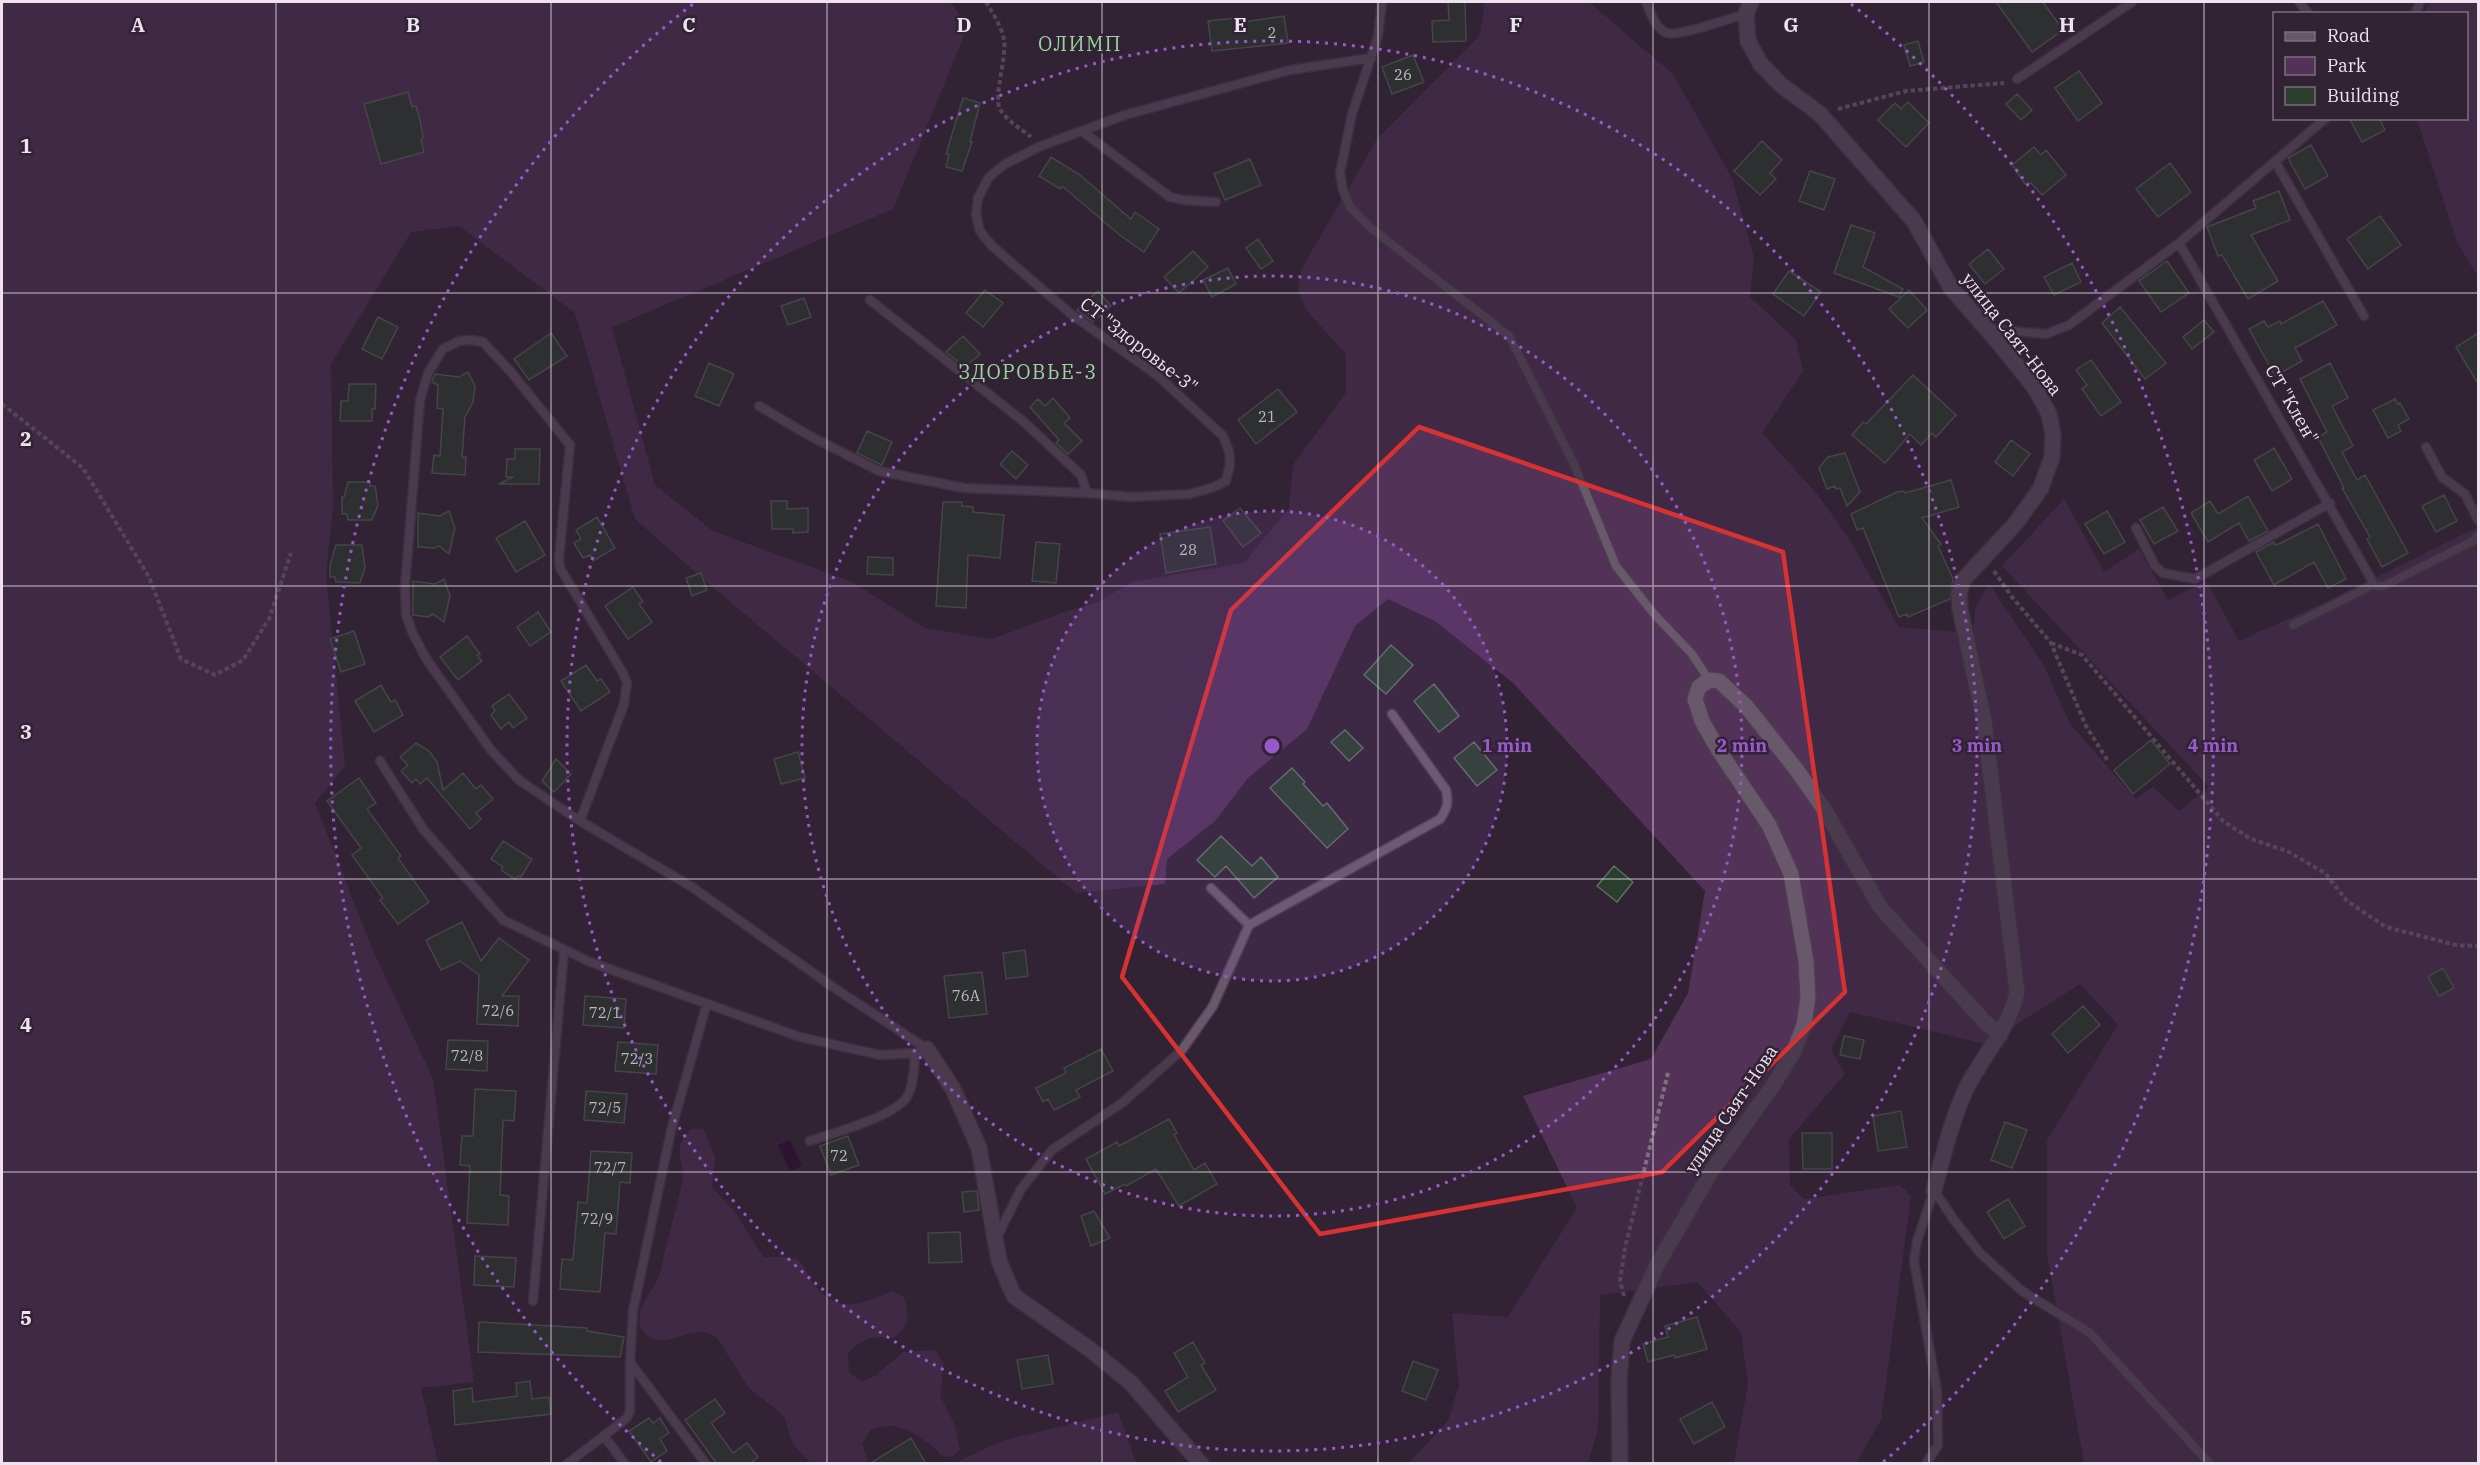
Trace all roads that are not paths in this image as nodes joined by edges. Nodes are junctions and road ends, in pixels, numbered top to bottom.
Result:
1 (1382, 2) edge
2 (1646, 2) edge
3 (2132, 2) edge
4 (1749, 8) edge
5 (1371, 58) junction
6 (2017, 79) road end
7 (2324, 120) edge
8 (1083, 132) junction
9 (2276, 163) junction
10 (1216, 202) dead end
11 (2179, 243) junction
12 (870, 300) dead end
13 (2364, 316) dead end
14 (1987, 329) junction
15 (759, 406) dead end
16 (2426, 447) dead end
17 (1087, 493) junction
18 (2330, 503) junction
19 (2478, 520) edge
20 (2136, 528) dead end
21 (2478, 535) edge
22 (2374, 584) junction
23 (2293, 625) dead end
24 (1709, 680) junction
25 (1392, 714) dead end
26 (380, 761) dead end
27 (580, 821) junction
28 (1211, 888) dead end
29 (1249, 925) junction
30 (564, 951) junction
31 (706, 1003) junction
32 (2000, 1035) junction
33 (921, 1051) junction
34 (810, 1141) dead end
35 (1934, 1190) junction
36 (995, 1241) junction
37 (533, 1301) dead end
38 (630, 1362) junction
39 (604, 1436) junction
40 (567, 1464) edge
41 (625, 1464) edge
42 (706, 1464) edge
43 (1200, 1464) edge
44 (1620, 1464) edge
45 (1926, 1464) edge
46 (2210, 1464) edge

1 - 5 lane
2 - 4 lane
3 - 6 lane
4 - 14 street, улица Саят-Нова
5 - 8 lane, СТ "Здоровье-3"
5 - 24 lane
7 - 9 lane
8 - 10 lane
8 - 17 lane, СТ "Здоровье-3"
9 - 11 lane
9 - 13 lane
11 - 14 lane
11 - 18 lane, СТ "Клен"
12 - 17 lane
14 - 32 street, улица Саят-Нова
15 - 17 lane, СТ "Здоровье-3"
16 - 19 lane
18 - 20 lane
18 - 22 lane, СТ "Клен"
21 - 22 lane
22 - 23 lane
24 - 32 street
24 - 44 street, улица Саят-Нова
25 - 29 lane
26 - 30 lane
27 - 27 lane
27 - 33 lane
28 - 29 lane
29 - 36 lane
30 - 31 lane
30 - 37 lane
31 - 33 lane
31 - 38 lane
32 - 35 street, улица Саят-Нова
33 - 34 lane
33 - 36 street
35 - 45 lane
35 - 46 lane
36 - 43 street
38 - 39 lane
38 - 42 lane
39 - 40 lane
39 - 41 lane

